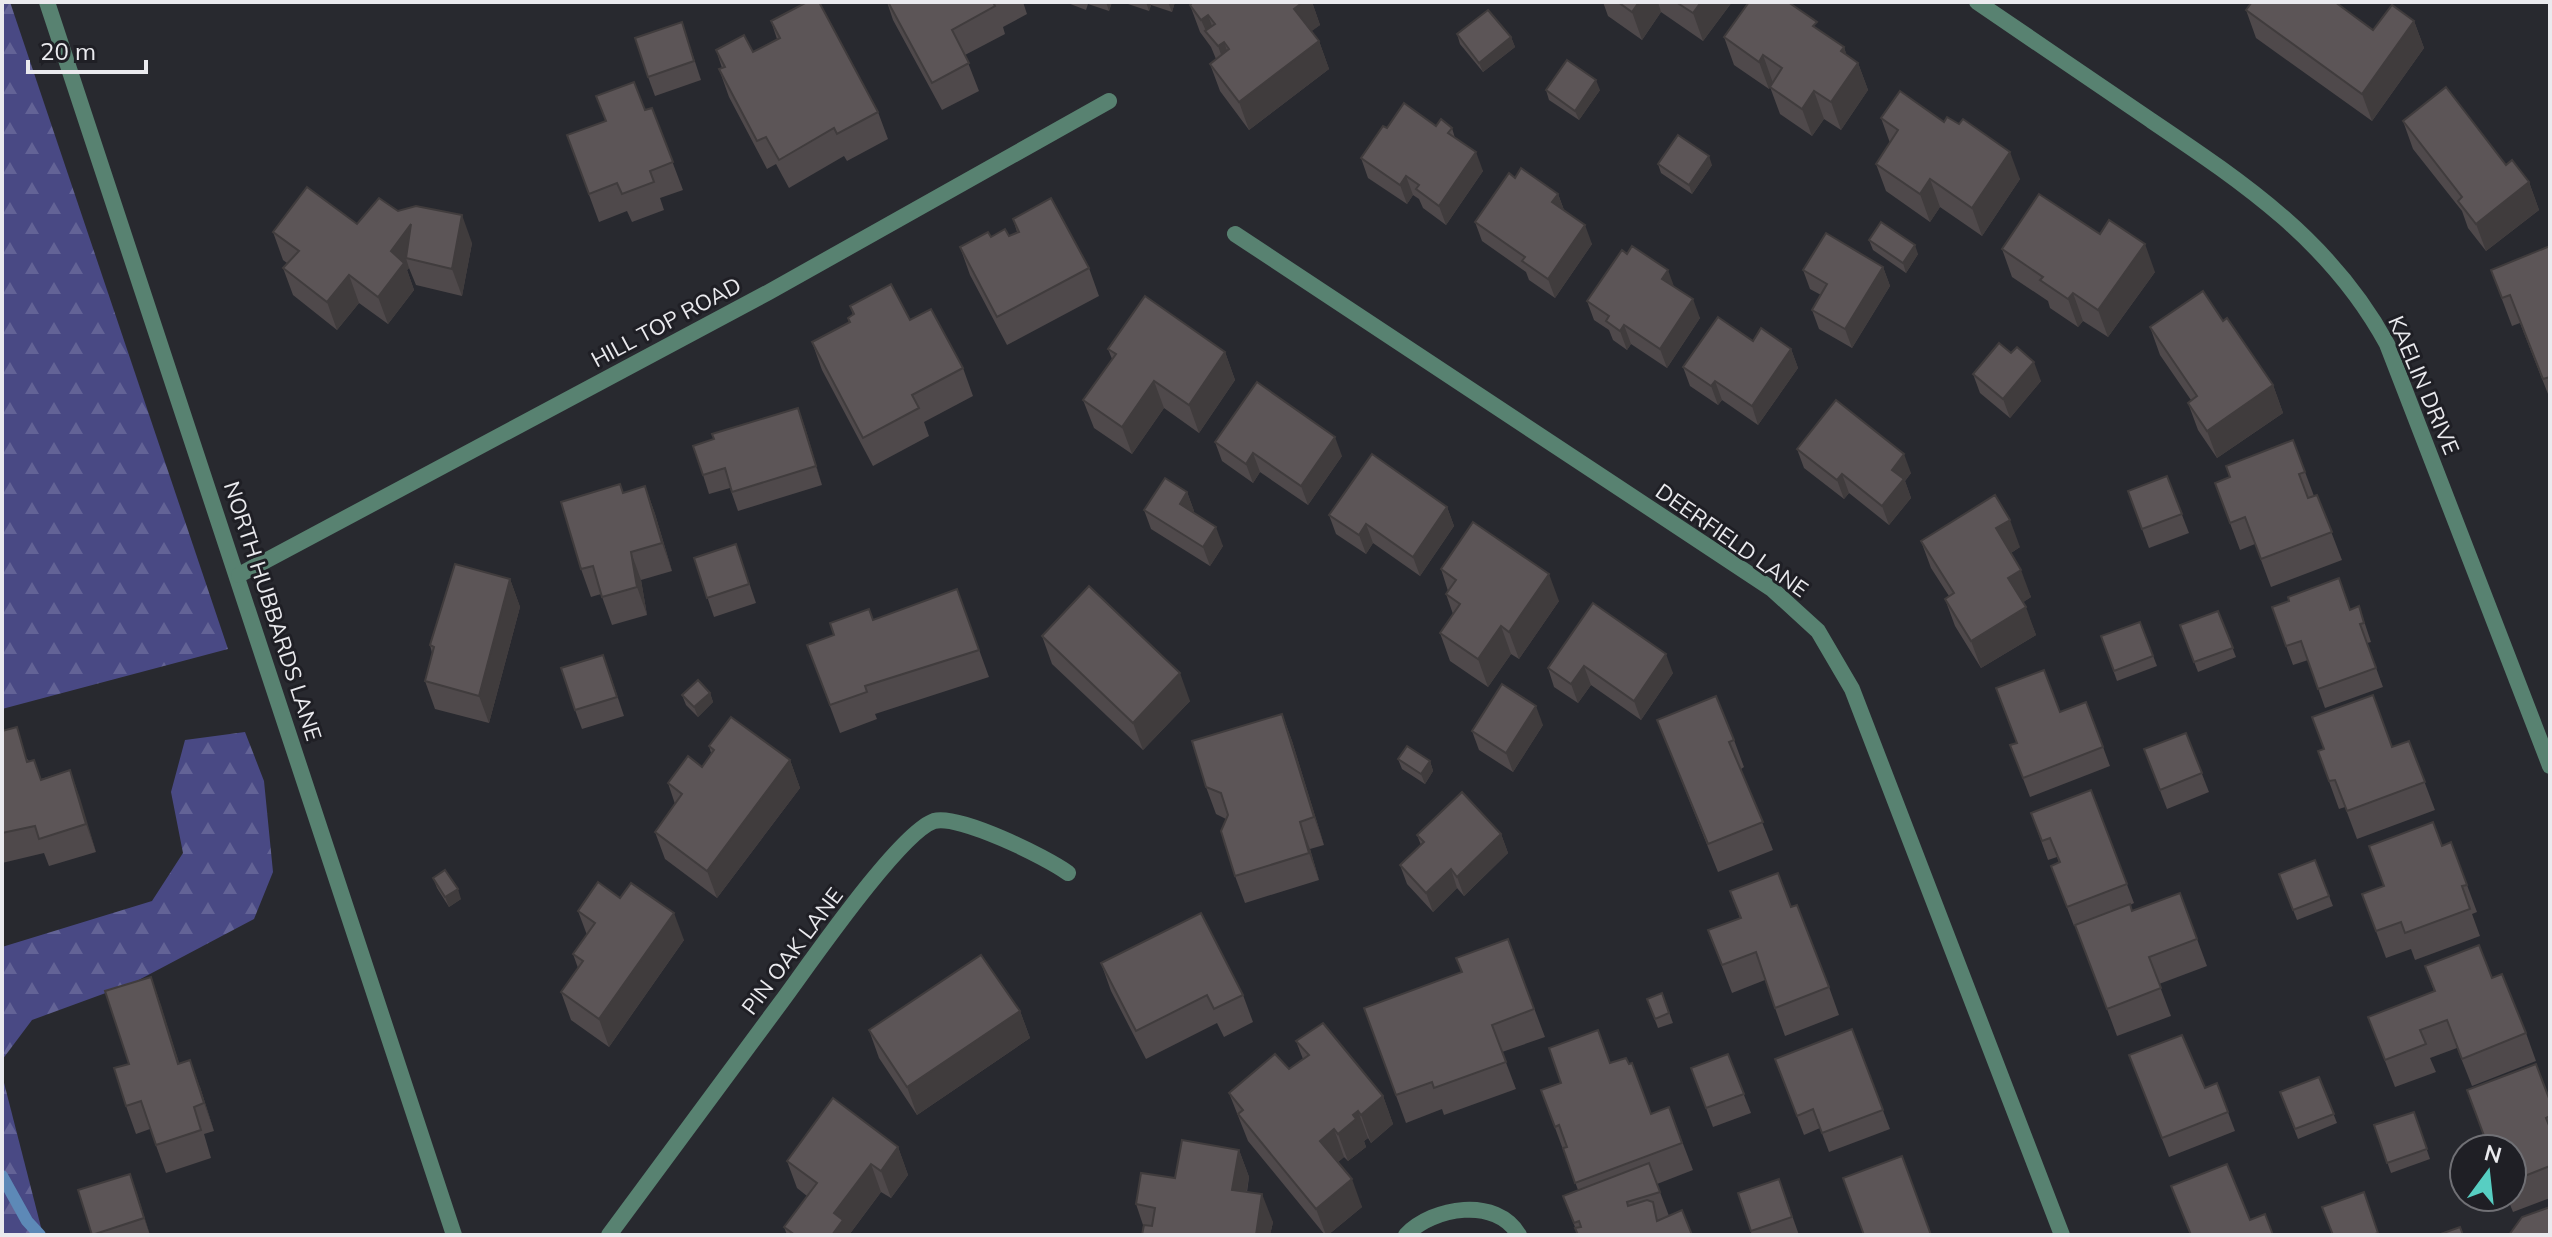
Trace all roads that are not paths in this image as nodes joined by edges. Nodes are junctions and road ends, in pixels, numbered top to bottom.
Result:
1 (47, 2) edge
2 (1977, 2) edge
3 (1109, 101) dead end
4 (1235, 234) dead end
5 (239, 575) junction
6 (2550, 766) edge
7 (1068, 873) dead end
8 (454, 1235) edge
9 (609, 1235) edge
10 (1406, 1235) edge
11 (1519, 1235) edge
12 (2062, 1235) edge

1 - 5 street, NORTH HUBBARDS LANE
2 - 6 street, KAELIN DRIVE
3 - 5 street, HILL TOP ROAD
4 - 12 street, DEERFIELD LANE
5 - 8 street, NORTH HUBBARDS LANE
7 - 9 street, PIN OAK LANE
10 - 11 street

